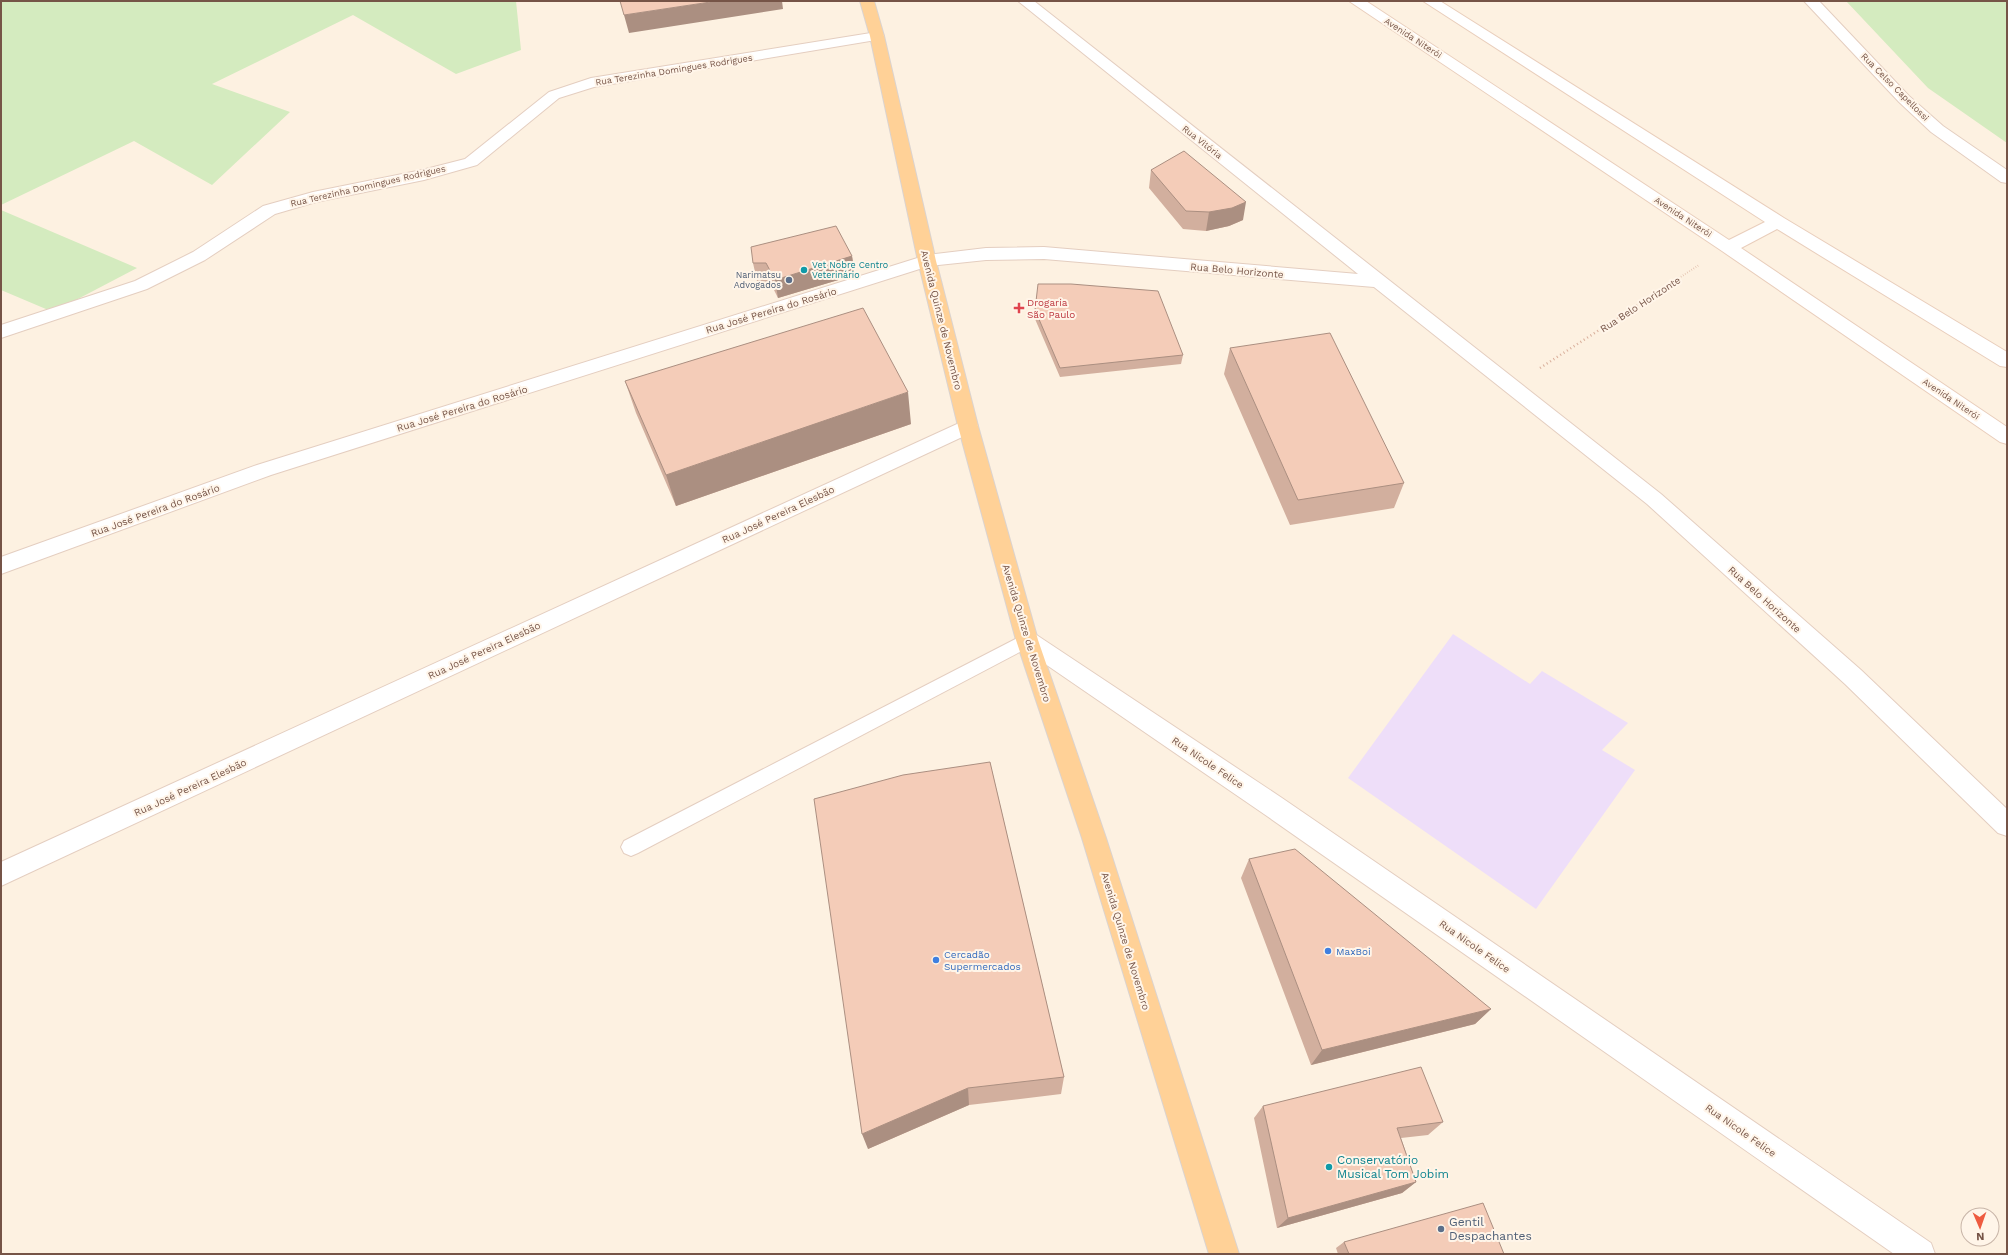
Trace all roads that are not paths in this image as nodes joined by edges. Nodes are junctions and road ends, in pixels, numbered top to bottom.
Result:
1 (867, 1) edge
2 (1025, 1) edge
3 (1356, 1) edge
4 (1430, 1) edge
5 (1811, 1) edge
6 (877, 36) junction
7 (2007, 178) edge
8 (1778, 222) junction
9 (1728, 247) junction
10 (927, 261) junction
11 (1380, 282) junction
12 (1, 332) edge
13 (2007, 362) edge
14 (968, 426) junction
15 (2007, 437) edge
16 (1, 566) edge
17 (1027, 640) junction
18 (2007, 825) edge
19 (631, 847) dead end
20 (1, 874) edge
21 (1224, 1254) edge
22 (1920, 1254) edge

1 - 6 main road, Avenida Quinze de Novembro
2 - 11 street, Rua Vitória
3 - 9 street, Avenida Niterói
4 - 8 street
5 - 7 street, Rua Celso Capellossi
6 - 10 main road, Avenida Quinze de Novembro
6 - 12 street, Rua Terezinha Domingues Rodrigues
8 - 9 street
8 - 13 street
9 - 15 street, Avenida Niterói
10 - 11 street, Rua Belo Horizonte
10 - 14 main road, Avenida Quinze de Novembro
10 - 16 street, Rua José Pereira do Rosário
11 - 18 street, Rua Belo Horizonte
14 - 17 main road, Avenida Quinze de Novembro
14 - 20 street, Rua José Pereira Elesbão
17 - 19 lane
17 - 21 main road, Avenida Quinze de Novembro
17 - 22 street, Rua Nicole Felice

